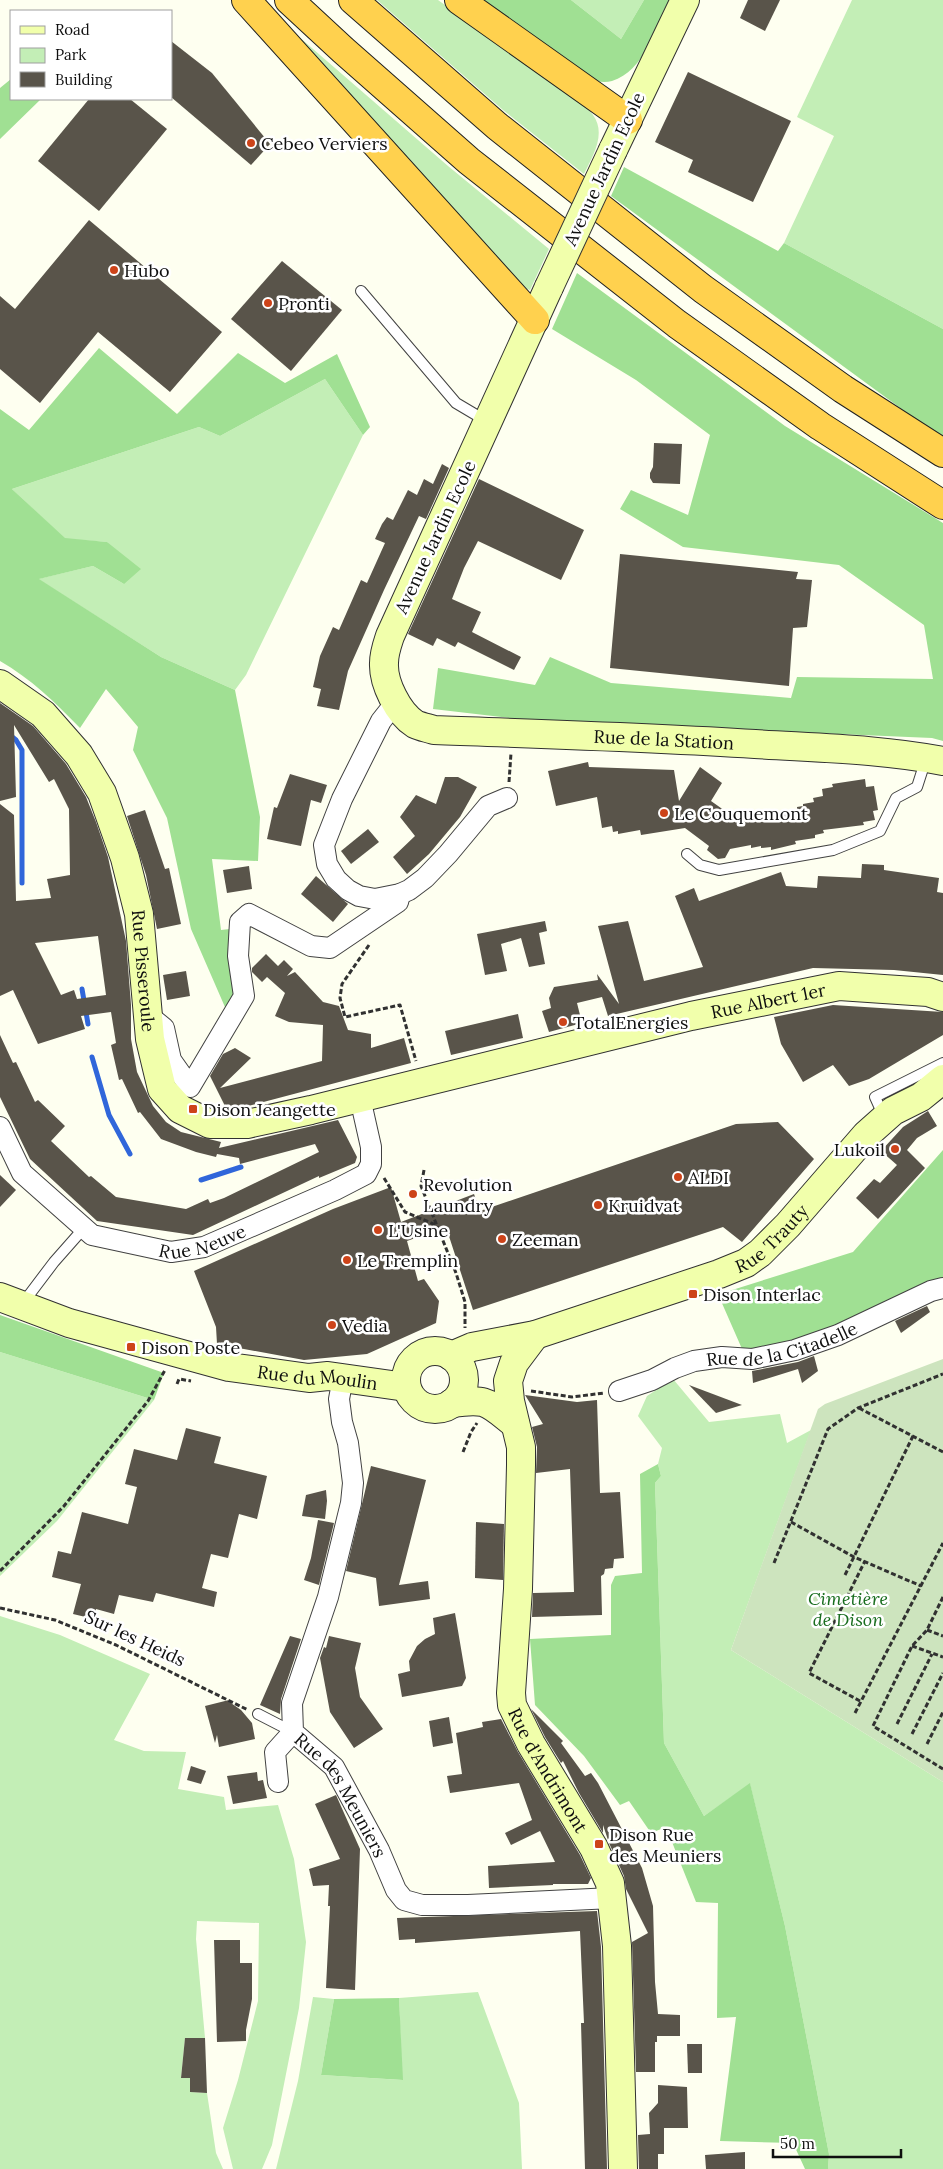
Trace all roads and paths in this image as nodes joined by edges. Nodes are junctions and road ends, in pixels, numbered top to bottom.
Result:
1 (246, 0) edge
2 (289, 0) edge
3 (353, 0) edge
4 (459, 0) edge
5 (685, 0) edge
6 (628, 120) junction
7 (361, 291) dead end
8 (535, 320) junction
9 (488, 422) junction
10 (943, 454) edge
11 (943, 505) edge
12 (0, 684) edge
13 (396, 702) junction
14 (512, 749) dead end
15 (934, 759) edge
16 (509, 774) dead end
17 (507, 798) dead end
18 (687, 854) dead end
19 (400, 894) junction
20 (373, 939) dead end
21 (943, 997) edge
22 (148, 1015) junction
23 (417, 1063) dead end
24 (943, 1063) edge
25 (943, 1079) edge
26 (932, 1095) edge
27 (360, 1098) junction
28 (885, 1118) junction
29 (0, 1127) edge
30 (371, 1164) junction
31 (424, 1170) dead end
32 (436, 1226) junction
33 (84, 1228) junction
34 (943, 1288) edge
35 (10, 1302) edge
36 (530, 1336) junction
37 (462, 1351) junction
38 (176, 1352) junction
39 (943, 1374) edge
40 (179, 1379) dead end
41 (177, 1384) dead end
42 (406, 1387) junction
43 (341, 1388) junction
44 (522, 1390) dead end
45 (619, 1391) joint
46 (458, 1392) junction
47 (858, 1408) junction
48 (515, 1424) junction
49 (913, 1436) junction
50 (943, 1452) edge
51 (791, 1522) junction
52 (943, 1543) edge
53 (854, 1557) junction
54 (866, 1561) junction
55 (774, 1562) dead end
56 (0, 1571) edge
57 (846, 1575) dead end
58 (921, 1586) junction
59 (943, 1597) edge
60 (0, 1608) edge
61 (927, 1630) junction
62 (943, 1636) edge
63 (912, 1646) junction
64 (932, 1654) junction
65 (943, 1657) edge
66 (943, 1673) edge
67 (860, 1701) junction
68 (943, 1712) edge
69 (255, 1713) joint
70 (854, 1713) dead end
71 (897, 1724) dead end
72 (293, 1732) junction
73 (912, 1734) dead end
74 (928, 1744) dead end
75 (943, 1769) edge
76 (278, 1782) dead end
77 (612, 1898) junction
78 (623, 2169) edge

1 - 8 highway
2 - 11 highway
3 - 10 highway
4 - 6 highway
5 - 6 main road, Avenue Jardin Ecole
6 - 8 main road, Avenue Jardin Ecole, bridge
7 - 9 lane
8 - 9 main road, Avenue Jardin Ecole
9 - 13 main road, Avenue Jardin Ecole
12 - 22 main road, Rue Pisseroule
13 - 15 main road, Rue de la Station
13 - 19 street
14 - 16 path
15 - 18 lane
17 - 19 street
19 - 22 street
20 - 23 path
21 - 27 main road, Rue Albert 1er
22 - 27 main road, Rue Pisseroule
24 - 28 lane
25 - 26 main road, Rue Trauty
26 - 28 main road, Rue Trauty
27 - 30 street
28 - 36 main road, Rue Trauty
29 - 33 street, Rue Neuve
30 - 32 path
30 - 33 street, Rue Neuve
31 - 32 path
32 - 37 path
33 - 35 lane
34 - 45 street, Rue de la Citadelle
35 - 38 main road, Rue du Moulin
36 - 37 main road, Rue Trauty
36 - 46 main road, Rue Trauty
36 - 48 main road, Rue d'Andrimont
37 - 42 main road
37 - 46 main road
38 - 43 main road, Rue du Moulin
38 - 56 path
39 - 47 path
40 - 41 path
42 - 43 main road, Rue du Moulin
42 - 46 main road
43 - 72 street, Rue des Meuniers
44 - 45 path
46 - 48 main road
47 - 49 path
47 - 51 path
48 - 77 main road, Rue d'Andrimont
49 - 50 path
49 - 53 path
51 - 53 path
51 - 55 path
52 - 58 path
53 - 54 path
53 - 57 path
54 - 58 path
54 - 67 path
58 - 67 path
59 - 61 path
60 - 69 path, Sur les Heids
61 - 62 path
61 - 63 path
63 - 64 path
63 - 75 path
64 - 65 path
64 - 71 path
66 - 73 path
67 - 70 path
68 - 74 path
69 - 72 lane
72 - 76 street
72 - 77 street, Rue des Meuniers
77 - 78 main road, Rue d'Andrimont

